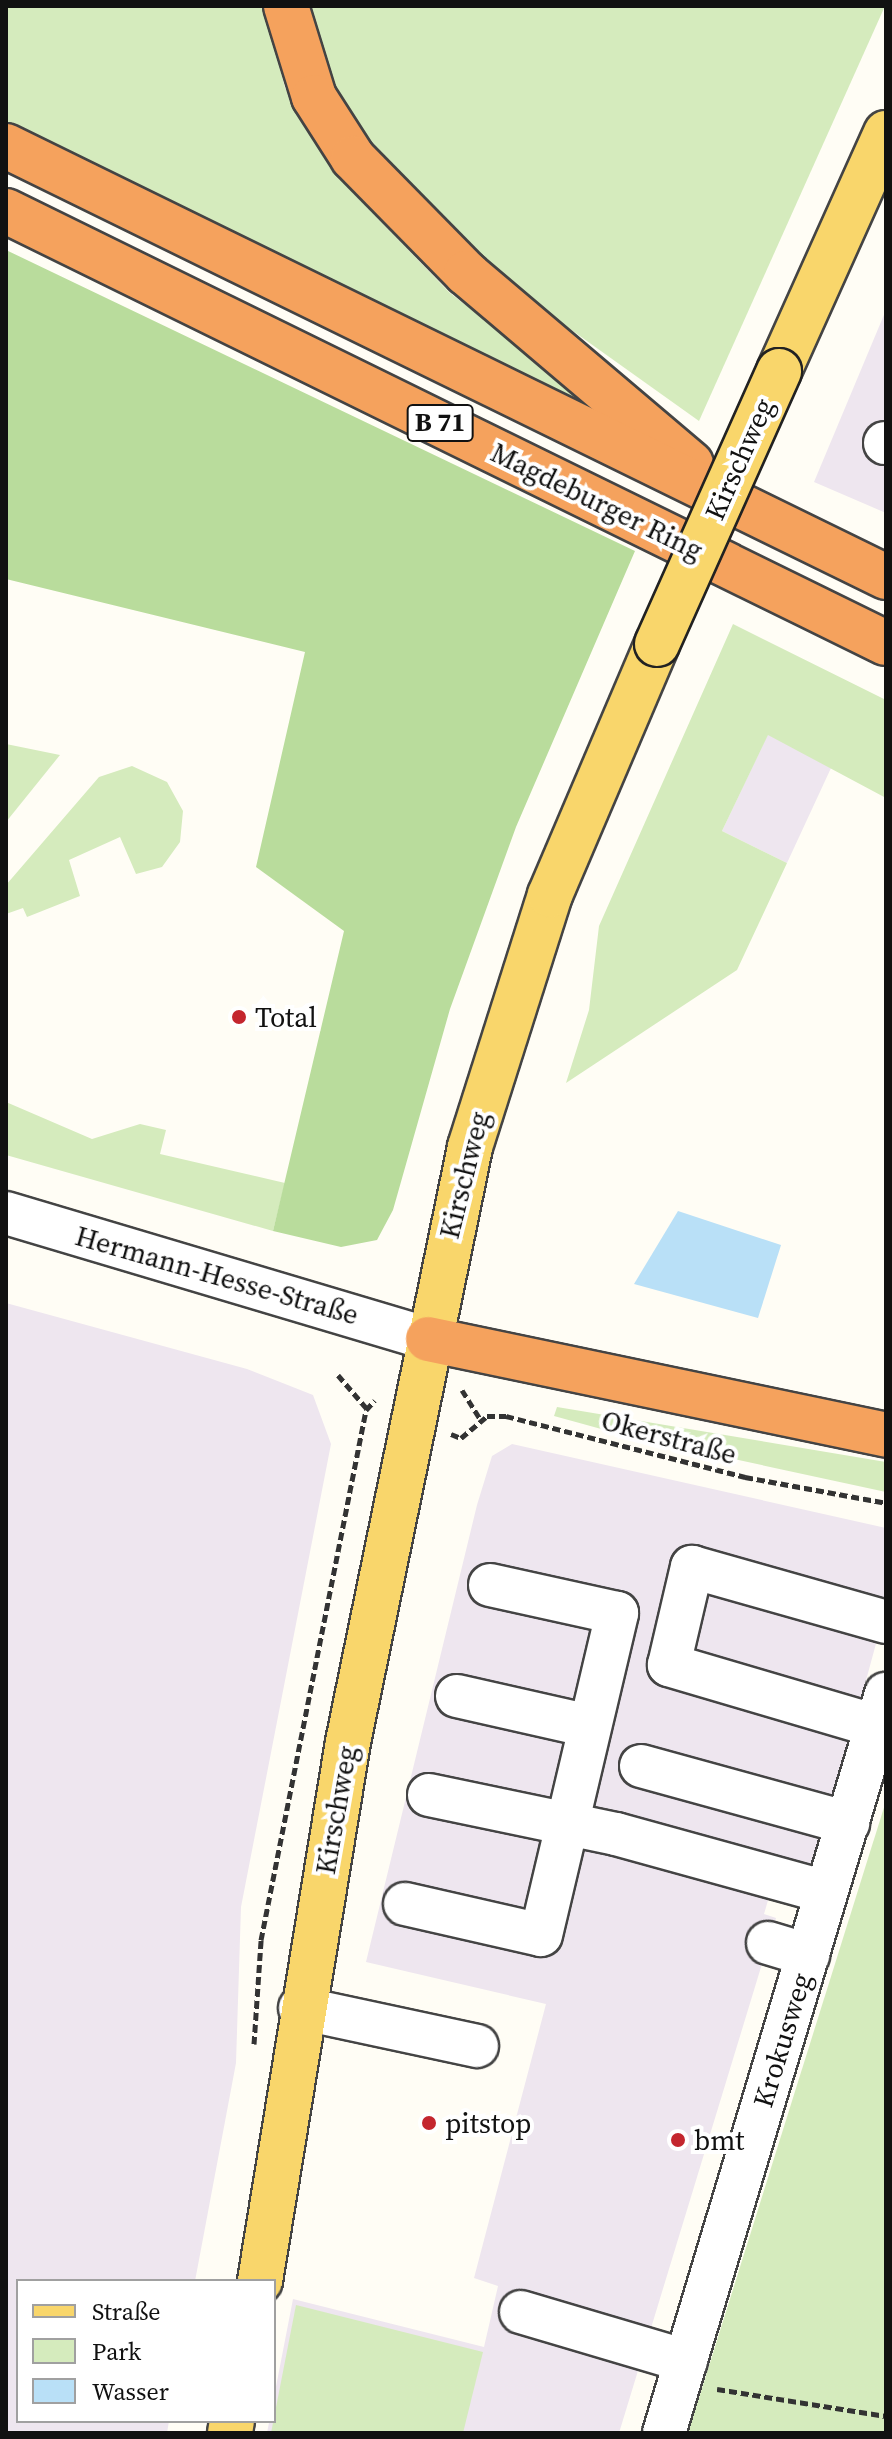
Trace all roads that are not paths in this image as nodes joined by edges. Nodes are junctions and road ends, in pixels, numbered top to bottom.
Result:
1 (286, 6) edge
2 (886, 133) edge
3 (6, 146) edge
4 (6, 211) edge
5 (742, 507) junction
6 (886, 577) edge
7 (886, 643) edge
8 (6, 1213) edge
9 (428, 1339) junction
10 (886, 1435) edge
11 (490, 1585) dead end
12 (886, 1622) edge
13 (457, 1696) dead end
14 (881, 1710) edge
15 (590, 1726) junction
16 (641, 1766) dead end
17 (429, 1795) dead end
18 (848, 1823) junction
19 (566, 1826) junction
20 (826, 1892) junction
21 (405, 1904) dead end
22 (768, 1943) dead end
23 (808, 1955) junction
24 (300, 2008) junction
25 (477, 2046) dead end
26 (260, 2279) edge
27 (521, 2312) dead end
28 (698, 2375) junction
29 (664, 2433) edge

1 - 5 highway
2 - 9 main road, Kirschweg, bridge
3 - 5 highway, Magdeburger Ring / B 71
4 - 7 highway, Magdeburger Ring / B 71
5 - 6 highway, Magdeburger Ring / B 71
8 - 9 street, Hermann-Hesse-Straße
9 - 10 highway
9 - 24 main road, Kirschweg
11 - 15 street
12 - 14 street
13 - 15 street
14 - 18 street, Krokusweg
15 - 19 street
16 - 18 street
17 - 19 street
18 - 20 street, Krokusweg
19 - 20 street
19 - 21 street
20 - 23 street, Krokusweg
22 - 23 street
23 - 28 street, Krokusweg
24 - 25 street
24 - 26 main road, Kirschweg
27 - 28 street
28 - 29 street, Krokusweg

